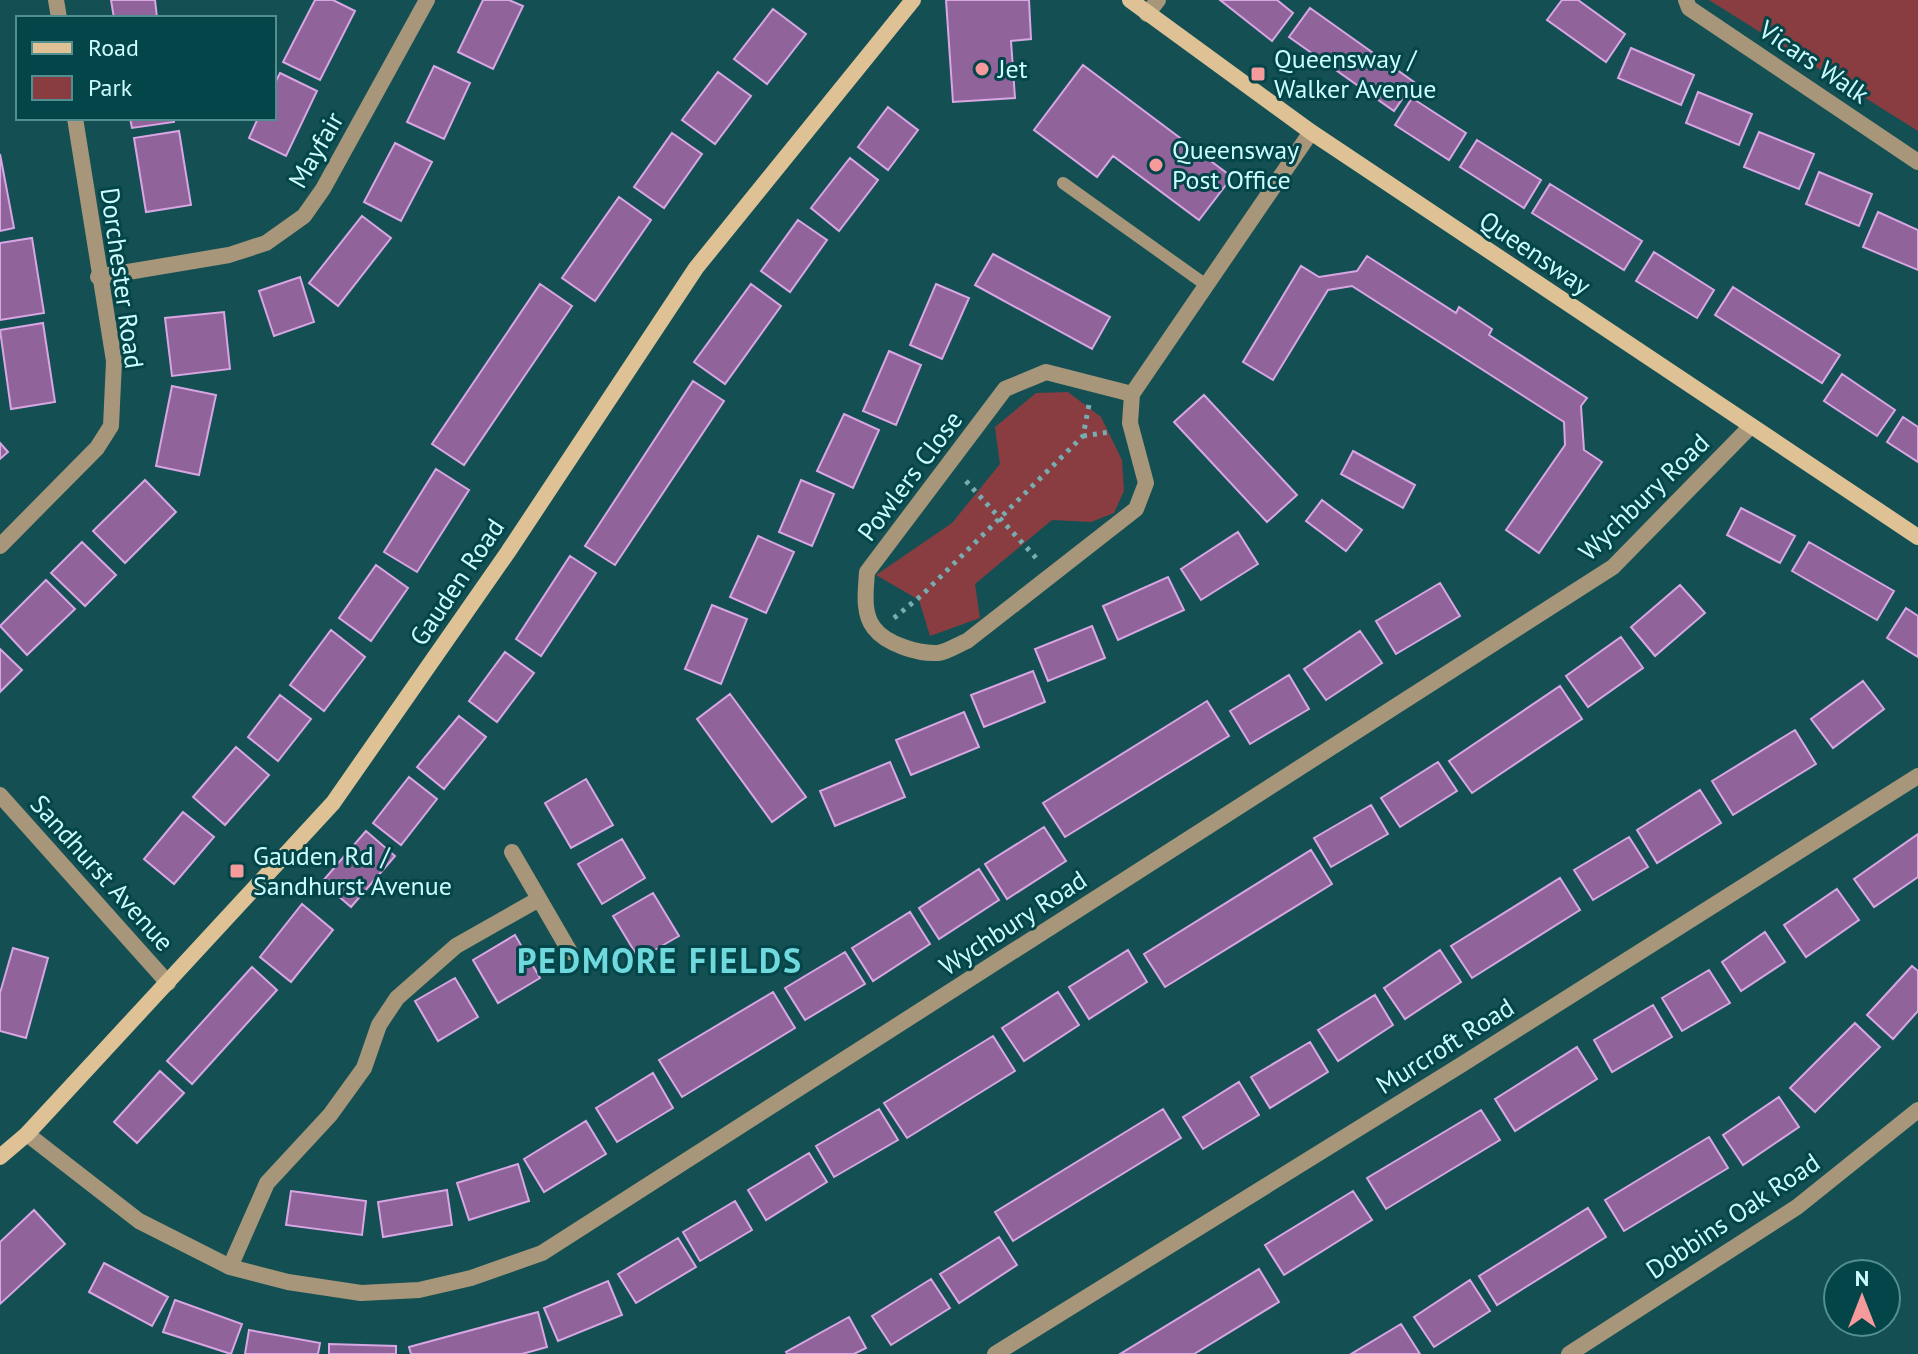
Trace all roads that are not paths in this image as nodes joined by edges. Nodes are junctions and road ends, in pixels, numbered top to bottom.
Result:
1 (427, 0) edge
2 (913, 0) edge
3 (1130, 0) edge
4 (1158, 0) edge
5 (1686, 0) edge
6 (1147, 14) junction
7 (75, 120) edge
8 (1311, 132) junction
9 (1918, 162) edge
10 (1063, 183) dead end
11 (98, 277) junction
12 (1206, 285) junction
13 (1132, 394) junction
14 (1751, 426) junction
15 (1918, 537) edge
16 (0, 546) edge
17 (1918, 776) edge
18 (0, 795) edge
19 (512, 852) dead end
20 (539, 899) junction
21 (570, 952) dead end
22 (168, 983) junction
23 (1918, 1110) edge
24 (27, 1134) junction
25 (0, 1157) edge
26 (230, 1267) junction
27 (995, 1354) edge
28 (1569, 1354) edge

1 - 11 street, Mayfair
2 - 22 street, Gauden Road
3 - 6 street, Queensway
4 - 6 street
5 - 9 street, Vicars Walk
6 - 8 street, Queensway
7 - 11 street, Dorchester Road
8 - 12 street
8 - 14 street, Queensway
10 - 12 lane
11 - 16 street, Dorchester Road
12 - 13 street
13 - 13 street, Powlers Close
14 - 15 street, Queensway
14 - 26 street, Wychbury Road
17 - 27 street, Murcroft Road
18 - 22 street, Sandhurst Avenue
19 - 20 street
20 - 21 street
20 - 26 street
22 - 24 street, Gauden Road
23 - 28 street, Dobbins Oak Road
24 - 25 street, Gauden Road
24 - 26 street, Wychbury Road

